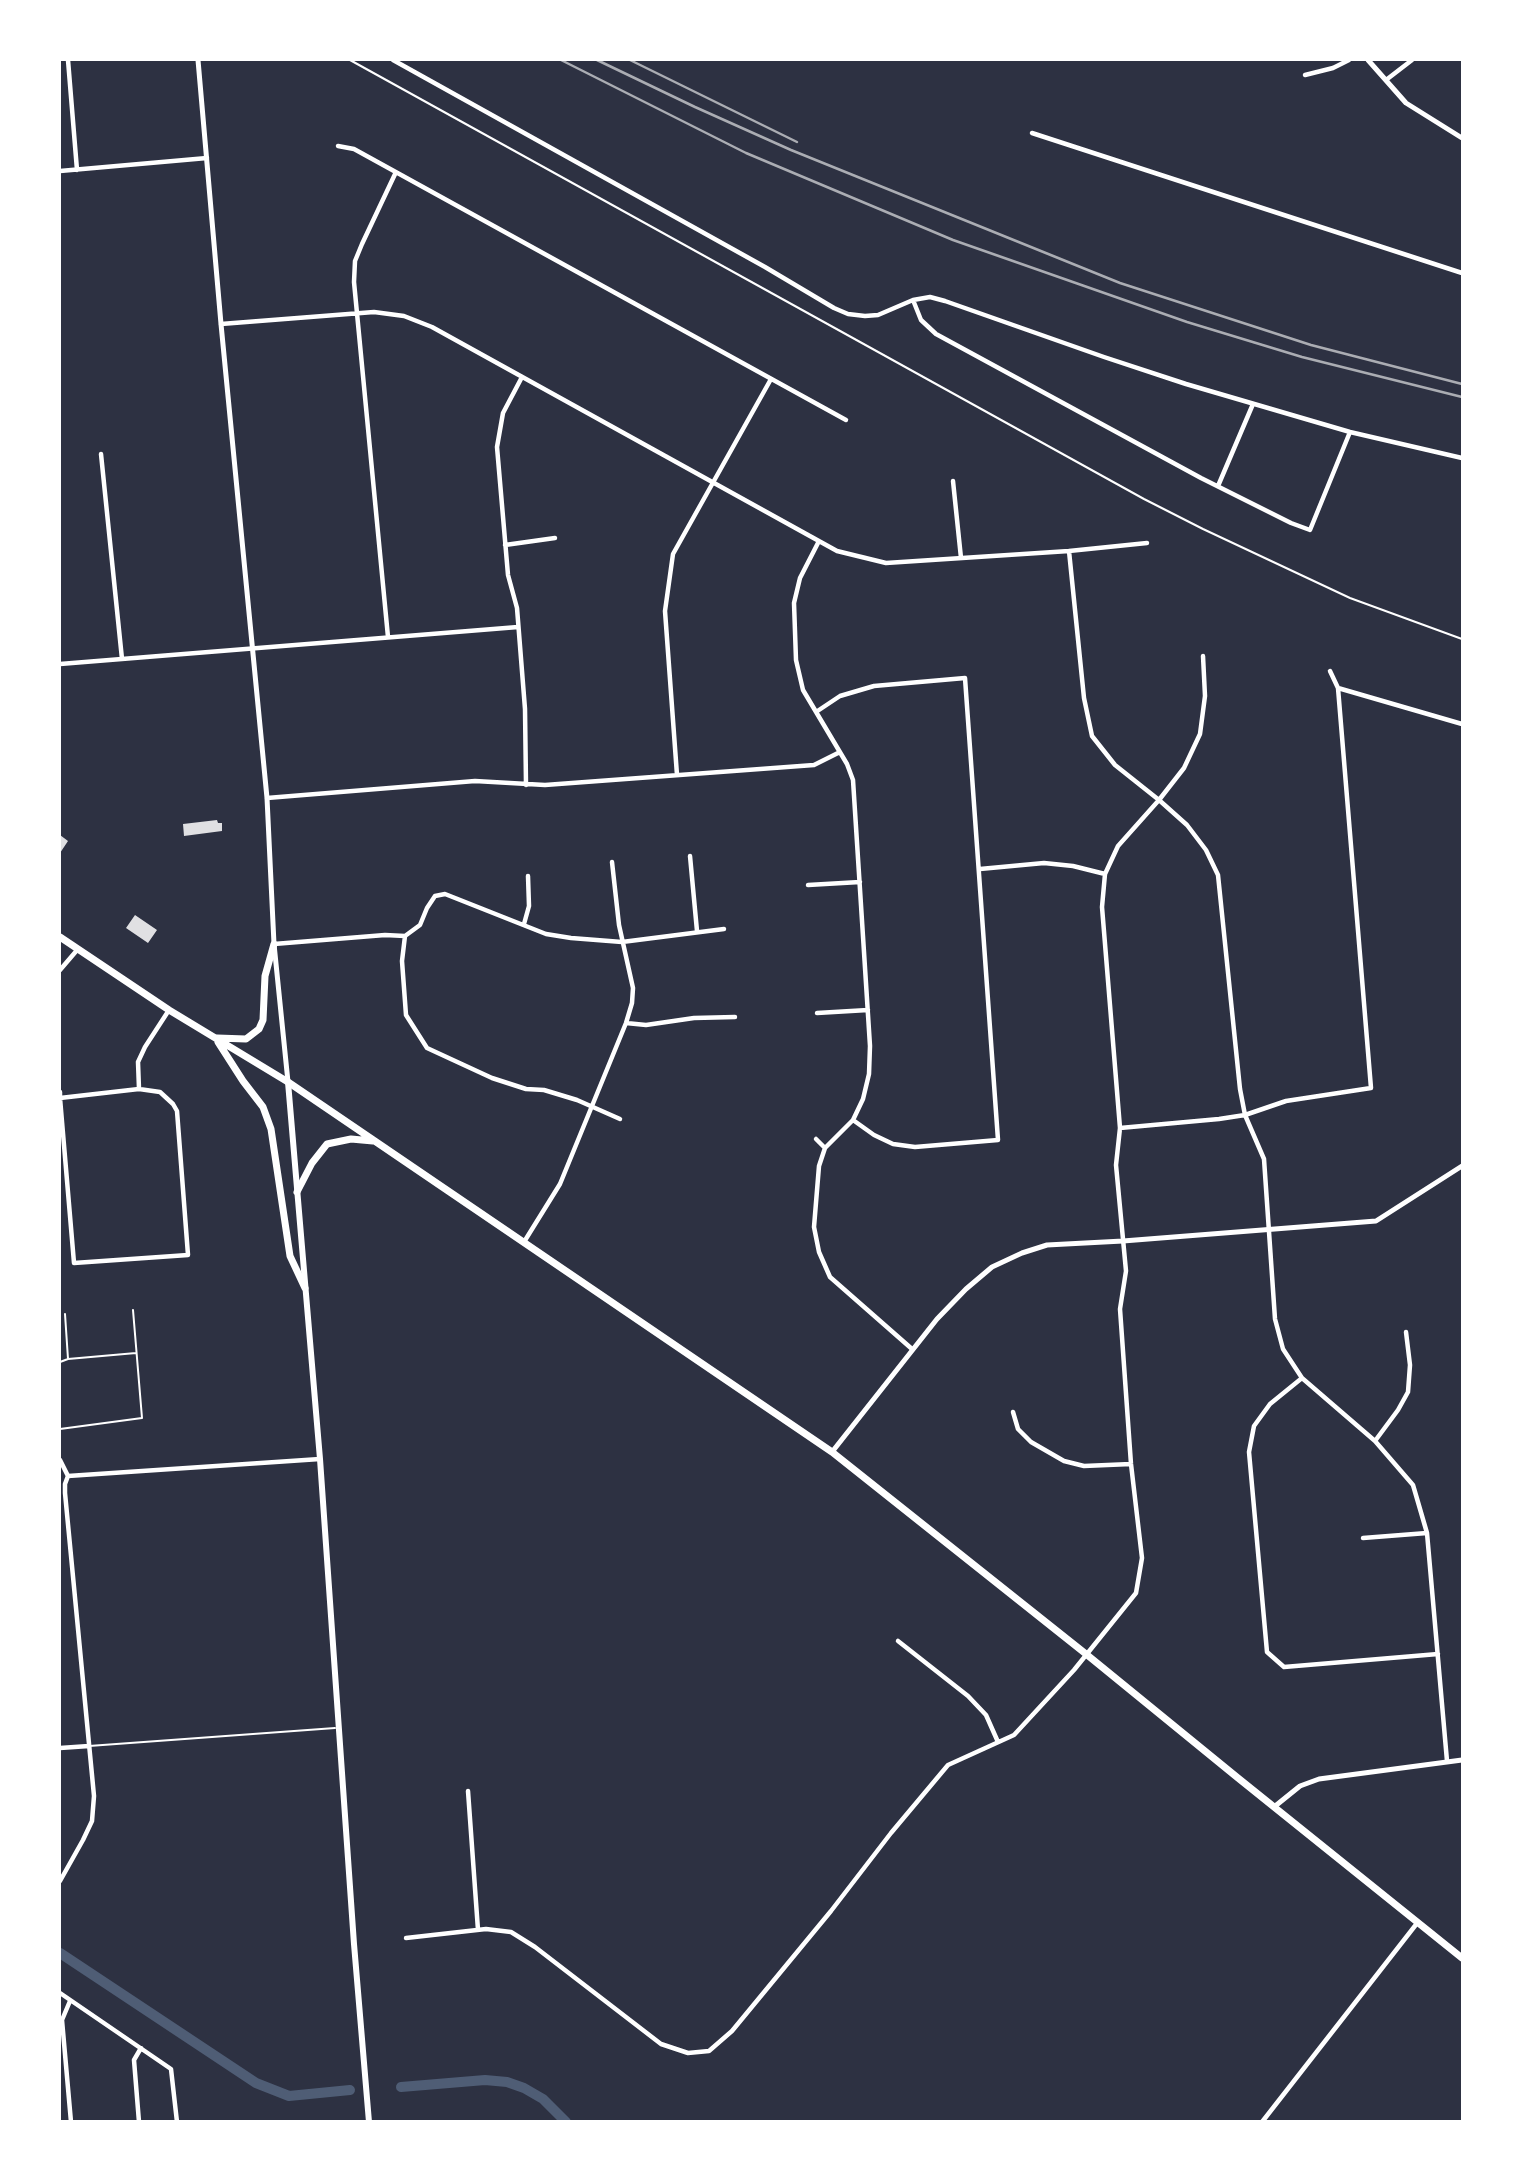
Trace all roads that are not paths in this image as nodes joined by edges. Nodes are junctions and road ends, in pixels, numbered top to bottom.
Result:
1 (68, 60) edge
2 (198, 60) edge
3 (393, 60) edge
4 (1349, 60) edge
5 (1368, 60) edge
6 (1412, 60) edge
7 (1304, 75) dead end
8 (1385, 81) junction
9 (1032, 133) dead end
10 (1462, 138) edge
11 (338, 146) dead end
12 (207, 158) junction
13 (77, 170) junction
14 (60, 171) edge
15 (397, 172) junction
16 (1462, 273) edge
17 (913, 300) junction
18 (356, 313) junction
19 (221, 324) junction
20 (522, 377) junction
21 (771, 379) junction
22 (1254, 404) junction
23 (846, 420) dead end
24 (1350, 432) junction
25 (101, 454) dead end
26 (1462, 458) edge
27 (953, 481) dead end
28 (714, 483) junction
29 (1218, 486) junction
30 (555, 538) dead end
31 (819, 541) junction
32 (1147, 543) dead end
33 (505, 545) junction
34 (1069, 551) junction
35 (961, 558) junction
36 (518, 627) junction
37 (388, 637) junction
38 (252, 648) junction
39 (1203, 656) dead end
40 (122, 659) junction
41 (60, 664) edge
42 (1330, 671) dead end
43 (1338, 688) junction
44 (816, 712) junction
45 (1462, 724) edge
46 (840, 752) junction
47 (677, 775) junction
48 (526, 785) junction
49 (267, 797) junction
50 (1159, 800) junction
51 (690, 856) dead end
52 (612, 862) dead end
53 (980, 869) junction
54 (1105, 874) junction
55 (528, 876) dead end
56 (859, 882) junction
57 (808, 886) dead end
58 (524, 924) junction
59 (724, 929) dead end
60 (697, 932) junction
61 (405, 936) junction
62 (60, 937) edge
63 (622, 942) junction
64 (274, 944) junction
65 (78, 949) junction
66 (60, 970) edge
67 (169, 1010) junction
68 (868, 1010) junction
69 (817, 1013) dead end
70 (735, 1017) dead end
71 (626, 1023) junction
72 (216, 1038) junction
73 (288, 1082) junction
74 (139, 1089) junction
75 (60, 1092) edge
76 (60, 1098) edge
77 (592, 1107) junction
78 (1245, 1115) junction
79 (620, 1119) dead end
80 (853, 1120) junction
81 (1120, 1128) junction
82 (816, 1139) dead end
83 (374, 1141) junction
84 (825, 1148) junction
85 (1462, 1166) edge
86 (297, 1192) junction
87 (1269, 1230) junction
88 (1123, 1241) junction
89 (524, 1242) junction
90 (305, 1287) junction
91 (133, 1310) dead end
92 (65, 1314) dead end
93 (1406, 1332) dead end
94 (912, 1349) junction
95 (137, 1353) junction
96 (68, 1359) junction
97 (60, 1362) edge
98 (1302, 1378) junction
99 (1013, 1412) dead end
100 (60, 1429) edge
101 (1375, 1441) junction
102 (832, 1452) junction
103 (320, 1459) junction
104 (60, 1460) edge
105 (1131, 1464) junction
106 (68, 1476) junction
107 (1427, 1533) junction
108 (1363, 1538) dead end
109 (898, 1641) dead end
110 (1086, 1654) junction
111 (1438, 1654) junction
112 (340, 1727) junction
113 (998, 1742) junction
114 (89, 1746) junction
115 (60, 1748) edge
116 (1462, 1760) edge
117 (1447, 1761) junction
118 (468, 1791) dead end
119 (1274, 1807) junction
120 (60, 1881) edge
121 (1418, 1922) junction
122 (478, 1930) junction
123 (406, 1938) dead end
124 (1462, 1958) edge
125 (60, 1993) edge
126 (70, 2001) junction
127 (141, 2048) junction
128 (71, 2122) edge
129 (139, 2122) edge
130 (177, 2122) edge
131 (369, 2122) edge
132 (1262, 2122) edge

1 - 13 street
2 - 12 street
3 - 17 street
4 - 7 street
5 - 8 street
6 - 8 street
8 - 10 street
9 - 16 street
11 - 15 street
12 - 13 street
12 - 19 street
13 - 14 street
15 - 18 street
15 - 21 street
17 - 22 street
17 - 29 street
18 - 19 street
18 - 20 street
18 - 37 street
19 - 38 street
20 - 28 street
20 - 33 street
21 - 23 street
21 - 28 street
22 - 24 street
22 - 29 street
24 - 26 street
24 - 29 street
25 - 40 street
27 - 35 street
28 - 31 street
28 - 47 street
30 - 33 street
31 - 35 street
31 - 44 street
32 - 34 street
33 - 36 street
34 - 35 street
34 - 50 street
36 - 37 street
36 - 48 street
37 - 38 street
38 - 40 street
38 - 49 street
39 - 50 street
40 - 41 street
42 - 43 street
43 - 45 street
43 - 78 street
44 - 46 street
44 - 53 street
46 - 47 street
46 - 56 street
47 - 48 street
48 - 49 street
49 - 64 street
50 - 54 street
50 - 78 street
51 - 60 street
52 - 63 street
53 - 54 street
53 - 80 street
54 - 81 street
55 - 58 street
56 - 57 street
56 - 68 street
58 - 61 street
58 - 63 street
59 - 60 street
60 - 63 street
61 - 64 street
61 - 77 street
62 - 65 main road
63 - 71 street
64 - 72 main road
64 - 73 street
65 - 66 street
65 - 67 main road
67 - 72 main road
67 - 74 street
68 - 69 street
68 - 80 street
70 - 71 street
71 - 77 street
72 - 73 main road
72 - 90 main road
73 - 83 main road
73 - 86 main road
74 - 76 street
74 - 76 street
75 - 76 street
77 - 79 street
77 - 89 street
78 - 81 street
78 - 87 street
80 - 84 street
81 - 88 street
82 - 84 street
83 - 86 main road
83 - 89 main road
84 - 94 street
85 - 87 street
86 - 90 main road
87 - 88 street
87 - 98 street
88 - 94 street
88 - 105 street
89 - 102 main road
90 - 103 main road
91 - 95 lane
92 - 96 lane
93 - 101 street
94 - 102 street
95 - 96 lane
95 - 100 lane
96 - 97 lane
98 - 101 street
98 - 111 street
99 - 105 street
101 - 107 street
102 - 110 main road
103 - 106 street
103 - 112 main road
104 - 106 street
105 - 110 street
106 - 114 street
107 - 108 street
107 - 111 street
109 - 113 street
110 - 113 street
110 - 119 main road
111 - 117 street
112 - 114 lane
112 - 131 main road
113 - 122 street
114 - 115 street
114 - 120 street
116 - 117 street
117 - 119 street
118 - 122 street
119 - 121 main road
121 - 124 main road
121 - 132 street
122 - 123 street
125 - 126 street
126 - 127 street
126 - 128 street
127 - 129 street
127 - 130 street

